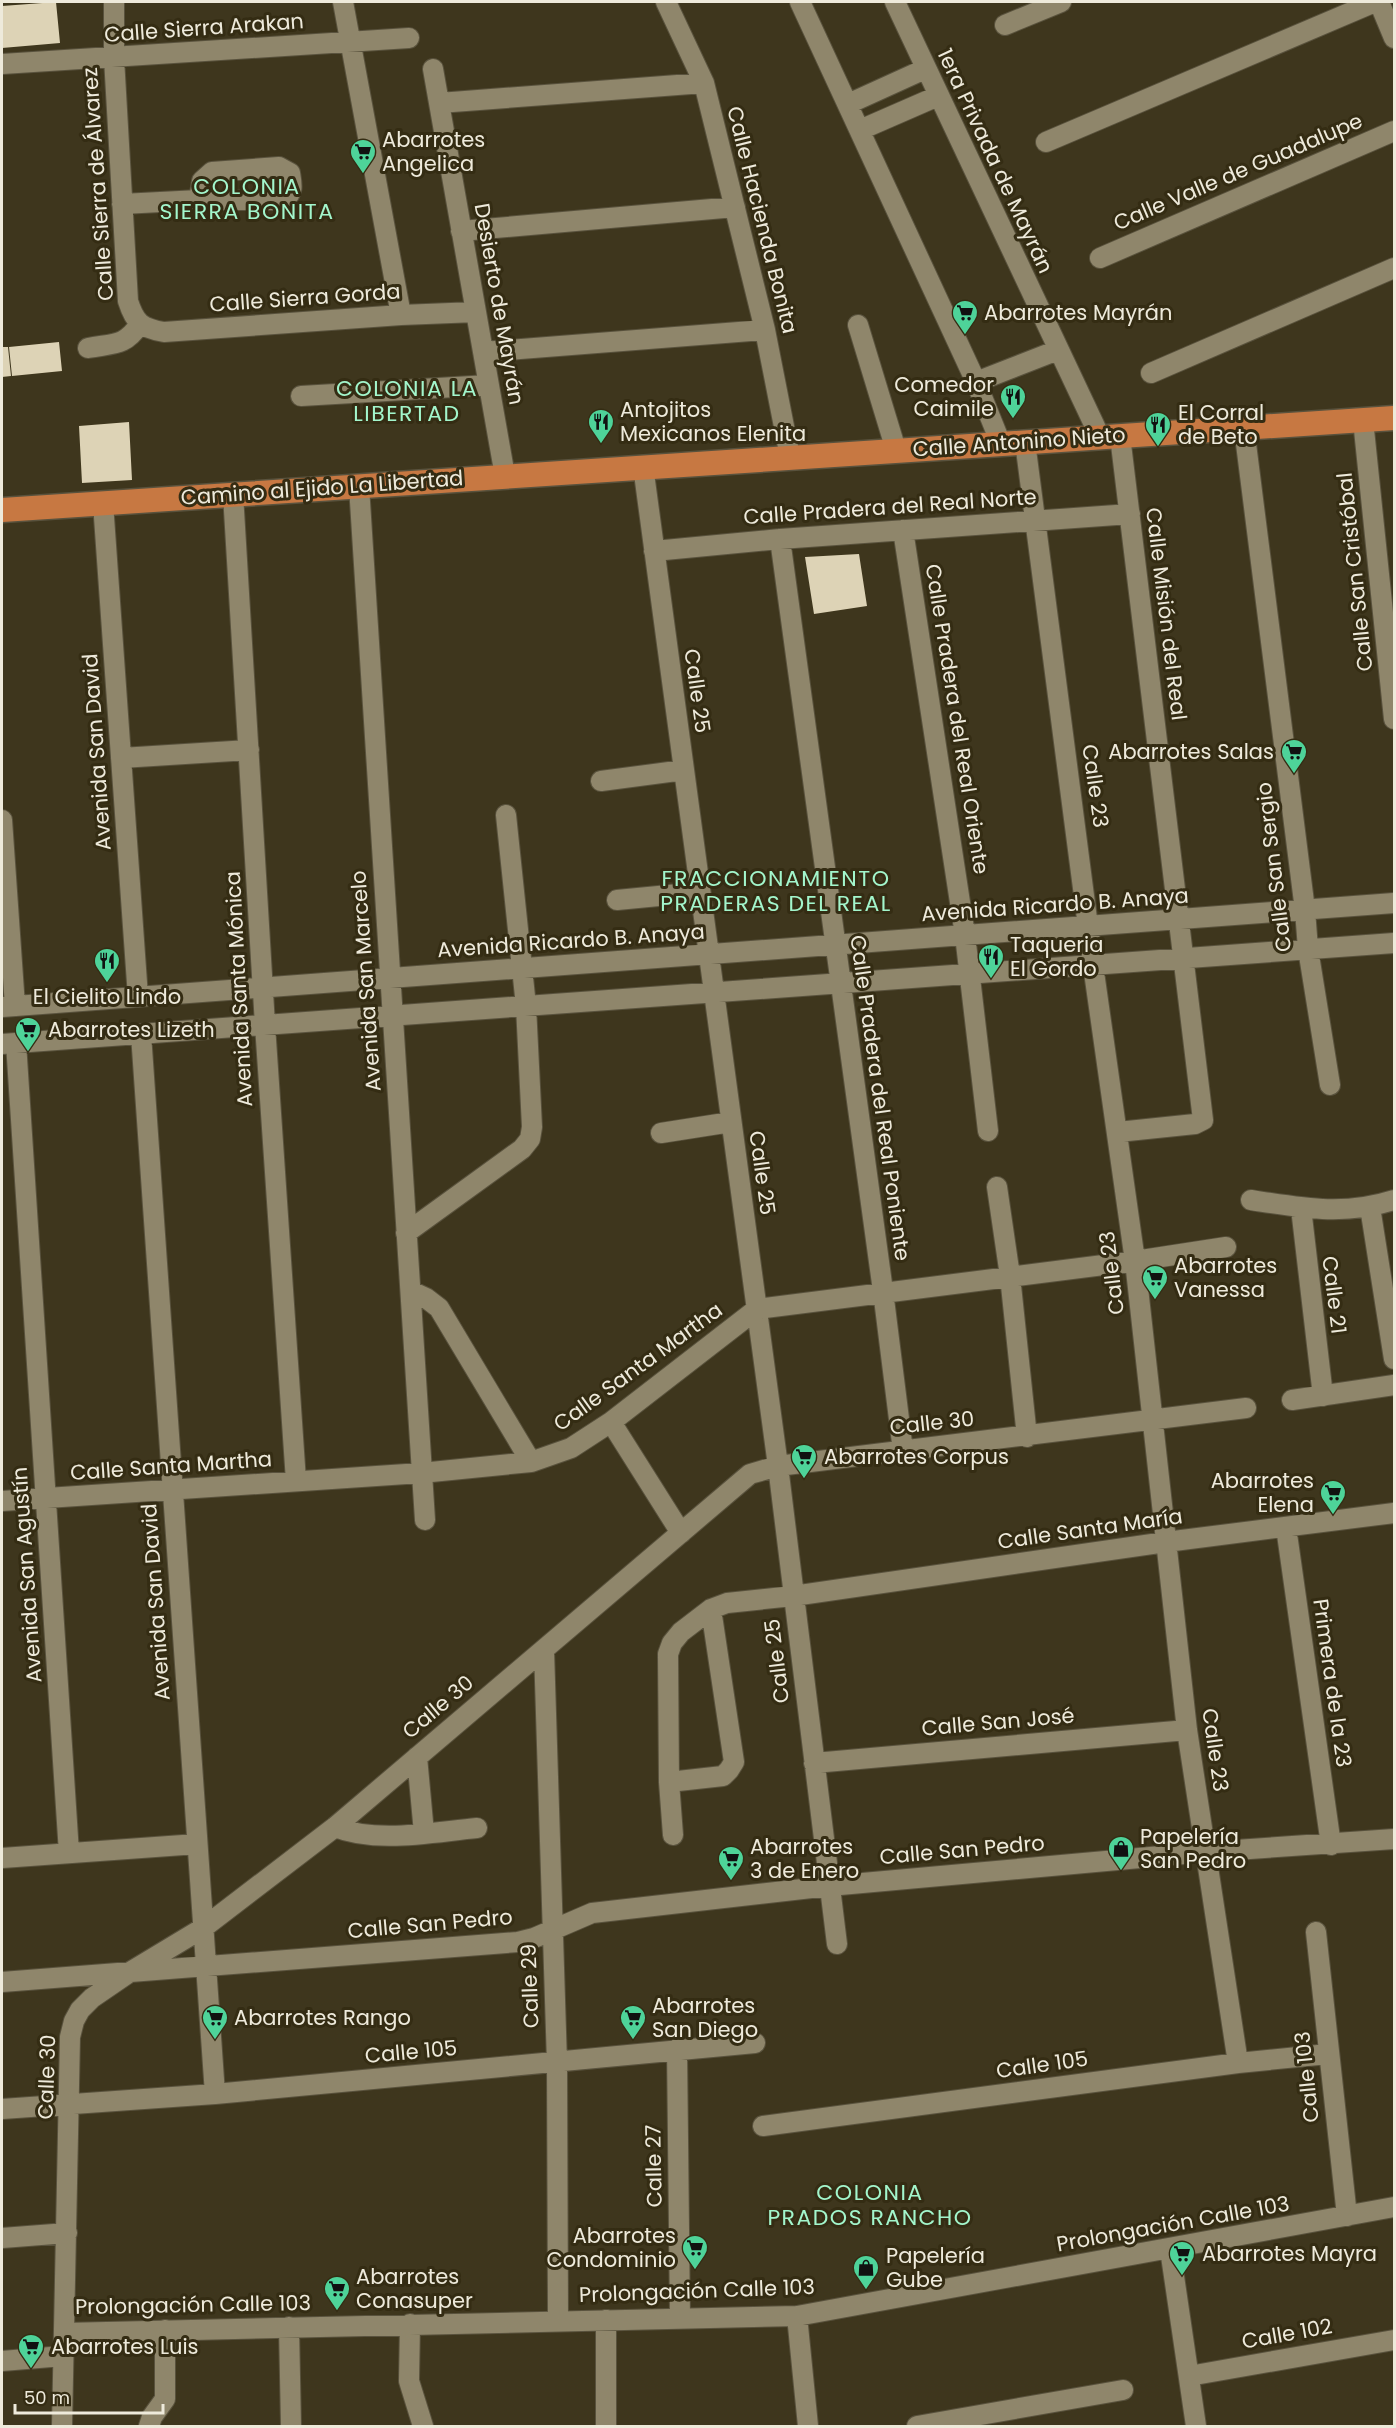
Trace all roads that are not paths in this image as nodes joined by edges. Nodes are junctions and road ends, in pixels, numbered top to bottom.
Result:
1 (114, 2) edge
2 (343, 2) edge
3 (666, 2) edge
4 (800, 2) edge
5 (895, 2) edge
6 (1061, 2) edge
7 (1377, 2) edge
8 (1034, 6) edge
9 (1005, 25) dead end
10 (409, 38) dead end
11 (1395, 38) edge
12 (351, 42) junction
13 (114, 58) junction
14 (2, 64) edge
15 (433, 69) dead end
16 (925, 69) junction
17 (704, 83) junction
18 (938, 96) junction
19 (439, 104) junction
20 (848, 104) junction
21 (861, 130) junction
22 (1395, 131) edge
23 (1046, 142) dead end
24 (199, 200) dead end
25 (122, 204) junction
26 (735, 207) junction
27 (462, 231) junction
28 (1100, 258) dead end
29 (1395, 268) edge
30 (476, 312) junction
31 (401, 315) junction
32 (140, 324) junction
33 (858, 325) dead end
34 (765, 330) junction
35 (88, 348) dead end
36 (1058, 350) junction
37 (483, 352) junction
38 (1151, 373) dead end
39 (976, 382) junction
40 (489, 385) junction
41 (301, 396) dead end
42 (1395, 418) edge
43 (1363, 420) junction
44 (1244, 428) junction
45 (1110, 437) junction
46 (1013, 443) junction
47 (896, 450) junction
48 (790, 457) junction
49 (643, 466) junction
50 (505, 476) junction
51 (359, 486) junction
52 (233, 494) junction
53 (103, 503) junction
54 (2, 510) edge
55 (1130, 514) junction
56 (1035, 520) junction
57 (903, 530) junction
58 (780, 539) junction
59 (654, 551) junction
60 (1390, 625) edge
61 (1395, 719) edge
62 (249, 750) junction
63 (121, 758) junction
64 (684, 770) junction
65 (601, 781) dead end
66 (506, 815) dead end
67 (2, 820) edge
68 (700, 892) junction
69 (617, 900) dead end
70 (1395, 903) edge
71 (1305, 910) junction
72 (1180, 920) junction
73 (1089, 926) junction
74 (965, 935) junction
75 (1395, 943) edge
76 (835, 945) junction
77 (1308, 950) junction
78 (709, 955) junction
79 (1185, 958) junction
80 (1093, 965) junction
81 (523, 968) junction
82 (970, 974) junction
83 (389, 978) junction
84 (839, 983) junction
85 (264, 988) junction
86 (714, 993) junction
87 (138, 997) junction
88 (526, 1006) junction
89 (8, 1007) edge
90 (392, 1016) junction
91 (265, 1025) junction
92 (141, 1034) junction
93 (9, 1044) edge
94 (1330, 1085) dead end
95 (731, 1122) junction
96 (988, 1131) dead end
97 (662, 1132) dead end
98 (1118, 1132) junction
99 (997, 1187) dead end
100 (1251, 1200) dead end
101 (1395, 1200) edge
102 (1301, 1208) junction
103 (1370, 1208) junction
104 (406, 1233) junction
105 (1226, 1247) dead end
106 (1135, 1261) junction
107 (1010, 1276) junction
108 (411, 1291) junction
109 (883, 1292) junction
110 (757, 1309) junction
111 (1395, 1359) edge
112 (1395, 1385) edge
113 (1323, 1396) junction
114 (1292, 1400) dead end
115 (1246, 1408) dead end
116 (1153, 1419) junction
117 (611, 1422) junction
118 (1027, 1437) junction
119 (903, 1451) junction
120 (531, 1462) junction
121 (778, 1466) junction
122 (421, 1473) junction
123 (296, 1481) junction
124 (172, 1490) junction
125 (46, 1498) junction
126 (2, 1501) edge
127 (1395, 1513) edge
128 (425, 1520) dead end
129 (1286, 1527) junction
130 (681, 1533) junction
131 (1166, 1542) junction
132 (794, 1596) junction
133 (711, 1609) junction
134 (544, 1650) junction
135 (1187, 1730) junction
136 (417, 1757) junction
137 (814, 1762) junction
138 (669, 1782) junction
139 (334, 1827) junction
140 (477, 1828) dead end
141 (424, 1833) junction
142 (673, 1835) dead end
143 (1395, 1839) edge
144 (197, 1844) junction
145 (1331, 1845) junction
146 (1206, 1852) junction
147 (69, 1853) junction
148 (2, 1858) edge
149 (829, 1886) junction
150 (203, 1928) junction
151 (552, 1930) junction
152 (1316, 1932) dead end
153 (837, 1944) dead end
154 (206, 1965) junction
155 (130, 1972) junction
156 (2, 1982) edge
157 (755, 2043) dead end
158 (676, 2049) junction
159 (1328, 2054) junction
160 (557, 2063) junction
161 (1238, 2064) junction
162 (215, 2094) junction
163 (70, 2104) junction
164 (2, 2109) edge
165 (763, 2126) dead end
166 (1395, 2207) edge
167 (1347, 2216) junction
168 (67, 2233) junction
169 (2, 2238) edge
170 (1170, 2249) junction
171 (797, 2316) junction
172 (680, 2318) junction
173 (558, 2320) junction
174 (606, 2320) junction
175 (410, 2324) junction
176 (289, 2327) junction
177 (165, 2330) junction
178 (64, 2332) junction
179 (1395, 2340) edge
180 (63, 2356) junction
181 (2, 2361) edge
182 (1189, 2376) junction
183 (1123, 2390) dead end
184 (62, 2427) edge
185 (149, 2427) edge
186 (291, 2427) edge
187 (423, 2427) edge
188 (606, 2427) edge
189 (808, 2427) edge
190 (917, 2427) edge
191 (1196, 2427) edge

1 - 13 street, Calle Sierra de Álvarez
2 - 12 street
3 - 17 street, Calle Hacienda Bonita
4 - 20 street, Calle 23
5 - 16 street, 1era Privada de Mayrán
6 - 8 street
7 - 11 street
7 - 23 street
8 - 9 street
10 - 12 street, Calle Sierra Arakan
12 - 13 street, Calle Sierra Arakan
12 - 31 street
13 - 14 street, Calle Sierra Arakan
13 - 25 street, Calle Sierra de Álvarez
15 - 19 street, Desierto de Mayrán
16 - 18 street, 1era Privada de Mayrán
16 - 20 street
17 - 19 street
17 - 26 street, Calle Hacienda Bonita
18 - 21 street
18 - 36 street, 1era Privada de Mayrán
19 - 27 street, Desierto de Mayrán
20 - 21 street, Calle 23
21 - 39 street, Calle 23
22 - 28 street, Calle Valle de Guadalupe
24 - 25 street
25 - 32 street, Calle Sierra de Álvarez
26 - 27 street
26 - 34 street, Calle Hacienda Bonita
27 - 30 street, Desierto de Mayrán
29 - 38 street
30 - 31 street, Calle Sierra Gorda
30 - 37 street, Desierto de Mayrán
31 - 32 street, Calle Sierra Gorda
32 - 35 street
33 - 47 street
34 - 37 street
34 - 48 street, Calle Hacienda Bonita
36 - 39 street
36 - 45 street, 1era Privada de Mayrán
37 - 40 street, Desierto de Mayrán
39 - 46 street, Calle 23
40 - 41 street
40 - 50 street, Desierto de Mayrán
42 - 43 main road, Calle Antonino Nieto
43 - 44 main road, Calle Antonino Nieto
43 - 60 street, Calle San Cristóbal
44 - 45 main road, Calle Antonino Nieto
44 - 71 street, Calle San Sergio
45 - 46 main road, Calle Antonino Nieto
45 - 55 street, Calle Misión del Real
46 - 47 main road, Calle Antonino Nieto
46 - 56 street, Calle 23
47 - 48 main road, Calle Antonino Nieto
48 - 49 main road, Calle Antonino Nieto
49 - 50 main road, Camino al Ejido La Libertad
49 - 59 street, Calle 25
50 - 51 main road, Camino al Ejido La Libertad
51 - 52 main road, Camino al Ejido La Libertad
51 - 83 street, Avenida San Marcelo
52 - 53 main road, Camino al Ejido La Libertad
52 - 62 street, Avenida Santa Mónica
53 - 54 main road, Camino al Ejido La Libertad
53 - 63 street, Avenida San David
55 - 56 street, Calle Pradera del Real Norte
55 - 72 street, Calle Misión del Real
56 - 57 street, Calle Pradera del Real Norte
56 - 73 street, Calle 23
57 - 58 street, Calle Pradera del Real Norte
57 - 74 street, Calle Pradera del Real Oriente
58 - 59 street, Calle Pradera del Real Norte
58 - 76 street, Calle Pradera del Real Poniente
59 - 64 street, Calle 25
60 - 61 street, Calle San Cristóbal
62 - 63 street
62 - 85 street, Avenida Santa Mónica
63 - 87 street, Avenida San David
64 - 65 street
64 - 68 street, Calle 25
66 - 81 street
67 - 89 street
68 - 69 street
68 - 78 street, Calle 25
70 - 71 street, Avenida Ricardo B. Anaya
71 - 72 street, Avenida Ricardo B. Anaya
71 - 77 street, Calle San Sergio
72 - 73 street, Avenida Ricardo B. Anaya
72 - 79 street, Calle Misión del Real
73 - 74 street, Avenida Ricardo B. Anaya
73 - 80 street, Calle 23
74 - 76 street, Avenida Ricardo B. Anaya
74 - 82 street, Calle Pradera del Real Oriente
75 - 77 street
76 - 78 street, Avenida Ricardo B. Anaya
76 - 84 street, Calle Pradera del Real Poniente
77 - 79 street
77 - 94 street, Calle San Sergio
78 - 81 street, Avenida Ricardo B. Anaya
78 - 86 street, Calle 25
79 - 80 street
79 - 98 street, Calle Misión del Real
80 - 82 street
80 - 98 street, Calle 23
81 - 83 street, Avenida Ricardo B. Anaya
81 - 88 street
82 - 84 street
82 - 96 street, Calle Pradera del Real Oriente
83 - 85 street, Avenida Ricardo B. Anaya
83 - 90 street, Avenida San Marcelo
84 - 86 street
84 - 109 street, Calle Pradera del Real Poniente
85 - 87 street, Avenida Ricardo B. Anaya
85 - 91 street, Avenida Santa Mónica
86 - 88 street
86 - 95 street, Calle 25
87 - 89 street, Avenida Ricardo B. Anaya
88 - 90 street
88 - 104 street
90 - 91 street
90 - 104 street, Avenida San Marcelo
91 - 92 street
91 - 123 street, Avenida Santa Mónica
92 - 93 street
92 - 124 street, Avenida San David
93 - 125 street, Avenida San Agustín
95 - 97 street
95 - 110 street, Calle 25
98 - 106 street, Calle 23
99 - 107 street
100 - 102 street
101 - 103 street
102 - 103 street
102 - 113 street, Calle 21
103 - 111 street
104 - 108 street, Avenida San Marcelo
105 - 106 street, Calle Santa Martha
106 - 107 street, Calle Santa Martha
106 - 116 street, Calle 23
107 - 109 street, Calle Santa Martha
107 - 118 street
108 - 120 street
108 - 122 street, Avenida San Marcelo
109 - 110 street, Calle Santa Martha
109 - 119 street, Calle Pradera del Real Poniente
110 - 117 street, Calle Santa Martha
110 - 121 street, Calle 25
112 - 113 street
113 - 114 street
115 - 116 street, Calle 30
116 - 118 street, Calle 30
116 - 131 street, Calle 23
117 - 120 street, Calle Santa Martha
117 - 130 street
118 - 119 street, Calle 30
119 - 121 street, Calle 30
120 - 122 street, Calle Santa Martha
121 - 130 street, Calle 30
121 - 132 street, Calle 25
122 - 123 street, Calle Santa Martha
122 - 128 street, Avenida San Marcelo
123 - 124 street, Calle Santa Martha
124 - 125 street, Calle Santa Martha
124 - 144 street, Avenida San David
125 - 126 street, Calle Santa Martha
125 - 147 street, Avenida San Agustín
127 - 129 street, Calle Santa María
129 - 131 street, Calle Santa María
129 - 145 street, Primera de la 23
130 - 134 street, Calle 30
131 - 132 street, Calle Santa María
131 - 135 street, Calle 23
132 - 133 street, Calle Santa María
132 - 137 street, Calle 25
133 - 138 street
133 - 138 street
134 - 136 street, Calle 30
134 - 151 street, Calle 29
135 - 137 street, Calle San José
135 - 146 street, Calle 23
136 - 139 street, Calle 30
136 - 141 street
137 - 149 street, Calle 25
138 - 142 street
139 - 141 street
139 - 150 street, Calle 30
140 - 141 street
143 - 145 street, Calle San Pedro
144 - 147 street
144 - 150 street, Avenida San David
145 - 146 street, Calle San Pedro
146 - 149 street, Calle San Pedro
146 - 161 street, Calle 23
147 - 148 street
149 - 151 street, Calle San Pedro
149 - 153 street, Calle 25
150 - 154 street, Avenida San David
150 - 155 street, Calle 30
151 - 154 street, Calle San Pedro
151 - 160 street, Calle 29
152 - 159 street, Calle 103
154 - 155 street, Calle San Pedro
154 - 162 street, Avenida San David
155 - 156 street, Calle San Pedro
155 - 163 street, Calle 30
157 - 158 street, Calle 105
158 - 160 street, Calle 105
158 - 172 street, Calle 27
159 - 161 street, Calle 105
159 - 167 street, Calle 103
160 - 162 street, Calle 105
160 - 173 street, Calle 29
161 - 165 street, Calle 105
162 - 163 street, Calle 105
163 - 164 street, Calle 105
163 - 168 street, Calle 30
166 - 167 street, Prolongación Calle 103
167 - 170 street, Prolongación Calle 103
168 - 169 street
168 - 178 street, Calle 30
170 - 171 street, Prolongación Calle 103
170 - 182 street
171 - 172 street, Prolongación Calle 103
171 - 189 street
172 - 174 street, Prolongación Calle 103
173 - 174 street, Prolongación Calle 103
173 - 175 street, Prolongación Calle 103
174 - 188 street
175 - 176 street, Prolongación Calle 103
175 - 187 street
176 - 177 street, Prolongación Calle 103
176 - 186 street
177 - 178 street, Prolongación Calle 103
177 - 185 street
178 - 180 street, Calle 30
179 - 182 street, Calle 102
180 - 181 street
180 - 184 street, Calle 30
182 - 191 street
183 - 190 street

